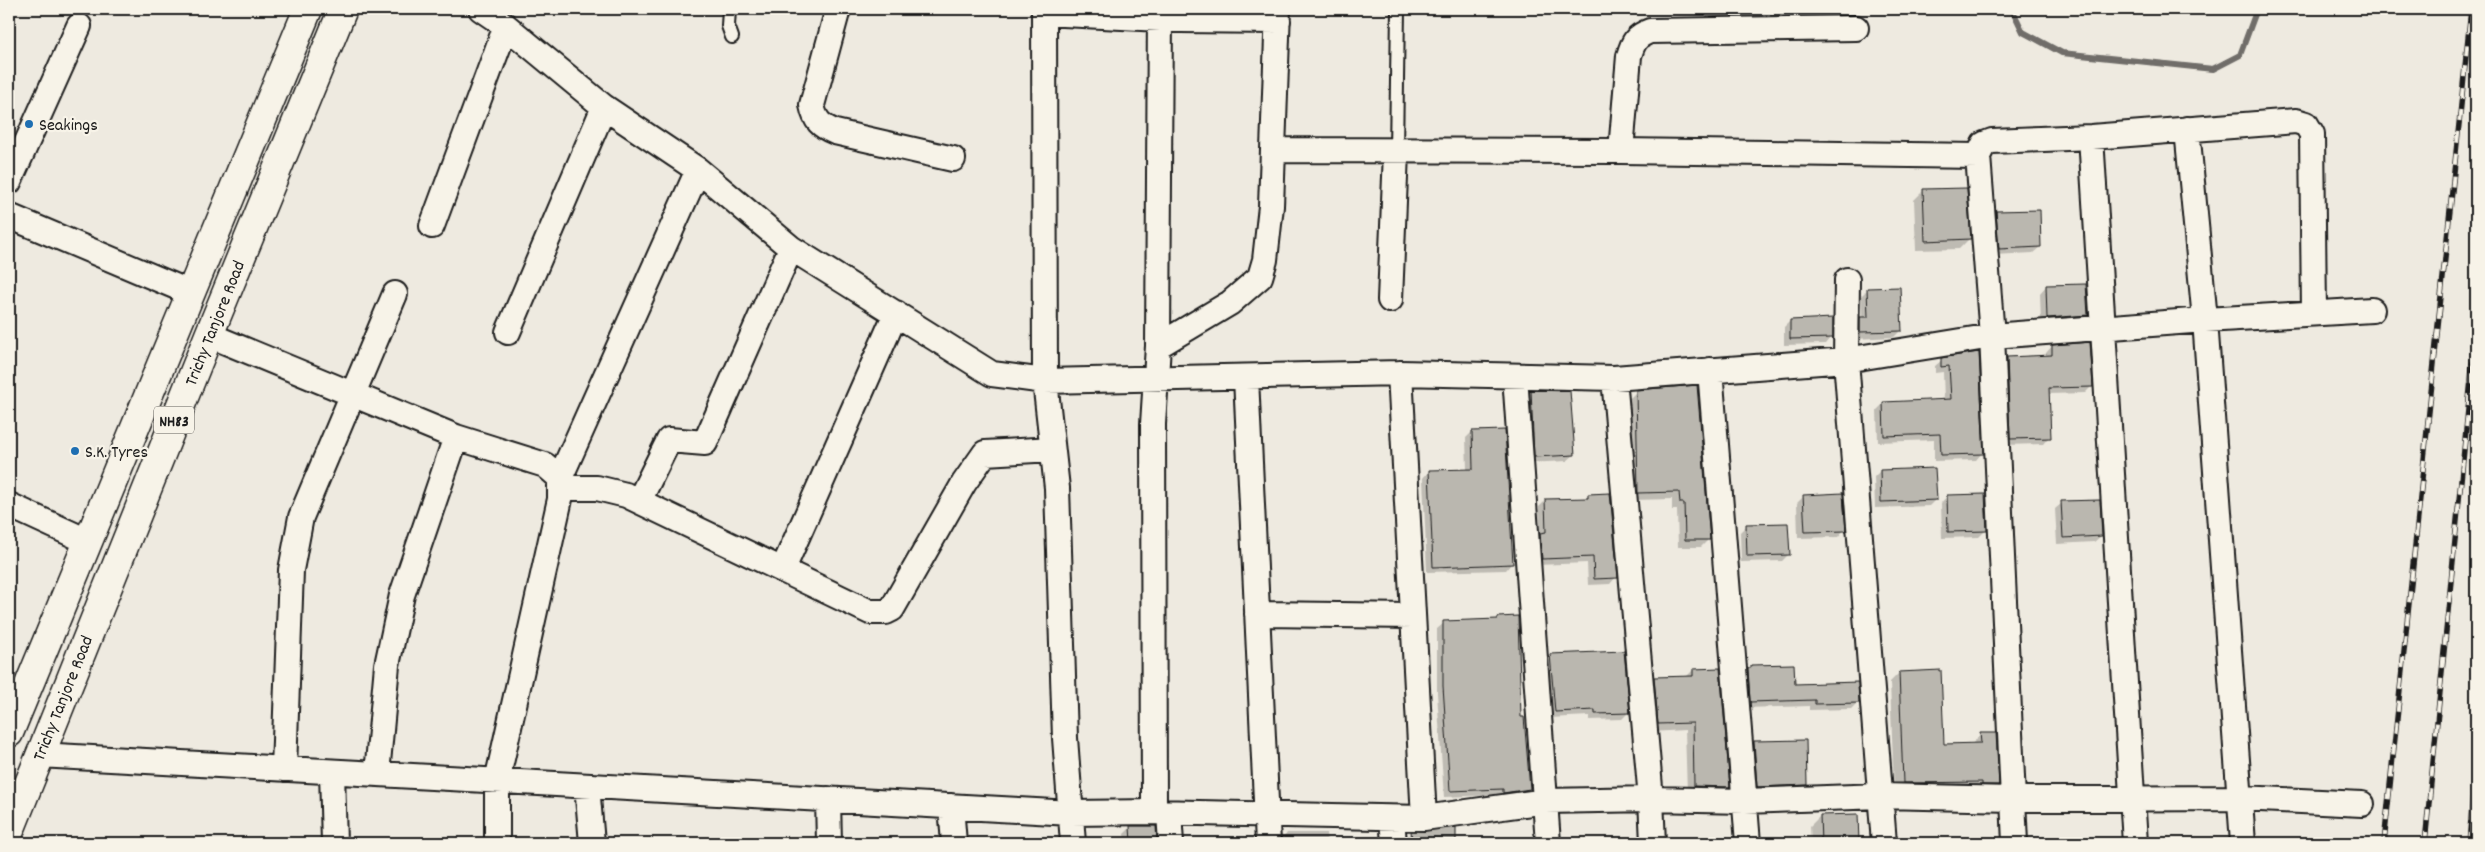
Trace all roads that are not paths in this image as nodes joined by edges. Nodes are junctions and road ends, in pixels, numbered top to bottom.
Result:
1 (308, 9) edge
2 (343, 9) edge
3 (481, 9) edge
4 (729, 9) edge
5 (838, 9) edge
6 (1398, 9) edge
7 (1044, 11) edge
8 (1160, 14) edge
9 (1278, 15) edge
10 (79, 26) dead end
11 (506, 26) junction
12 (1856, 28) dead end
13 (732, 37) dead end
14 (604, 107) junction
15 (2187, 130) junction
16 (2091, 136) junction
17 (1273, 150) junction
18 (1621, 151) junction
19 (1396, 152) junction
20 (1978, 156) junction
21 (953, 159) dead end
22 (698, 170) junction
23 (9, 182) edge
24 (9, 216) edge
25 (432, 226) dead end
26 (791, 248) junction
27 (1847, 280) dead end
28 (191, 293) junction
29 (395, 294) dead end
30 (1390, 300) dead end
31 (2372, 310) dead end
32 (2314, 312) junction
33 (896, 313) junction
34 (2205, 320) junction
35 (2103, 327) junction
36 (508, 332) dead end
37 (209, 335) junction
38 (1992, 336) junction
39 (1158, 346) junction
40 (1846, 360) junction
41 (1710, 370) junction
42 (1400, 373) junction
43 (1516, 376) junction
44 (1246, 378) junction
45 (1614, 378) junction
46 (1157, 379) junction
47 (1045, 381) junction
48 (353, 394) junction
49 (456, 437) junction
50 (1052, 454) junction
51 (560, 483) junction
52 (632, 498) junction
53 (9, 505) edge
54 (87, 541) junction
55 (783, 569) junction
56 (1257, 614) junction
57 (1412, 616) junction
58 (9, 733) edge
59 (39, 755) junction
60 (284, 769) junction
61 (332, 772) junction
62 (377, 774) junction
63 (497, 781) junction
64 (587, 786) junction
65 (1881, 796) junction
66 (2132, 798) junction
67 (2241, 798) junction
68 (828, 799) junction
69 (1651, 799) junction
70 (2013, 799) junction
71 (1745, 801) junction
72 (1546, 802) junction
73 (2362, 804) dead end
74 (933, 806) junction
75 (1071, 813) junction
76 (1161, 813) junction
77 (1266, 816) junction
78 (1392, 818) junction
79 (1424, 818) junction
80 (9, 833) edge
81 (334, 843) edge
82 (497, 843) edge
83 (592, 843) edge
84 (829, 843) edge
85 (954, 843) edge
86 (1073, 843) edge
87 (1171, 843) edge
88 (1268, 843) edge
89 (1394, 843) edge
90 (1548, 843) edge
91 (1654, 843) edge
92 (1748, 843) edge
93 (1884, 843) edge
94 (2015, 843) edge
95 (2135, 843) edge
96 (2243, 843) edge

1 - 28 highway, Trichy Tanjore Road / NH83
2 - 37 highway, Trichy Tanjore Road / NH83
3 - 11 street
4 - 13 lane
5 - 21 street
6 - 19 lane
7 - 8 street
7 - 47 street
8 - 9 street
8 - 39 street
9 - 17 street
10 - 23 street
11 - 14 street
11 - 25 street
12 - 18 street
14 - 22 street
14 - 36 street
15 - 16 street
15 - 32 street
15 - 34 street
16 - 20 street
16 - 35 street
17 - 19 street
17 - 39 street
18 - 19 street
18 - 20 street
19 - 30 street
20 - 38 street
22 - 26 street
22 - 51 street
24 - 28 street
26 - 33 street
26 - 52 street
27 - 40 street
28 - 54 highway, Trichy Tanjore Road / NH83
29 - 48 street
31 - 32 street
32 - 34 street
33 - 47 street
33 - 55 street
34 - 35 street
34 - 67 street
35 - 38 street
35 - 66 street
37 - 48 street
37 - 59 highway, Trichy Tanjore Road / NH83
38 - 40 street
38 - 70 street
39 - 46 street
40 - 41 street
40 - 65 street
41 - 45 street
41 - 71 street
42 - 43 street
42 - 44 street
42 - 57 street
43 - 45 street
43 - 72 street
44 - 46 street
44 - 56 street
45 - 69 street
46 - 47 street
46 - 76 street
47 - 50 street
48 - 49 street
48 - 60 street
49 - 51 street
49 - 62 street
50 - 55 street
50 - 75 street
51 - 52 street
51 - 63 street
52 - 55 street
53 - 54 street
54 - 58 highway, Trichy Tanjore Road / NH83
56 - 57 street
56 - 77 street
57 - 79 street
59 - 60 street
59 - 80 highway, Trichy Tanjore Road / NH83
60 - 61 street
61 - 62 street
61 - 81 street
62 - 63 street
63 - 64 street
63 - 82 street
64 - 68 street
64 - 83 street
65 - 70 street
65 - 71 street
65 - 93 street
66 - 67 street
66 - 70 street
66 - 95 street
67 - 73 street
67 - 96 street
68 - 74 street
68 - 84 street
69 - 71 street
69 - 72 street
69 - 91 street
70 - 94 street
71 - 92 street
72 - 79 street
72 - 90 street
74 - 75 street
74 - 85 street
75 - 76 street
75 - 86 street
76 - 77 street
76 - 87 street
77 - 78 street
77 - 88 street
78 - 79 street
78 - 89 street

